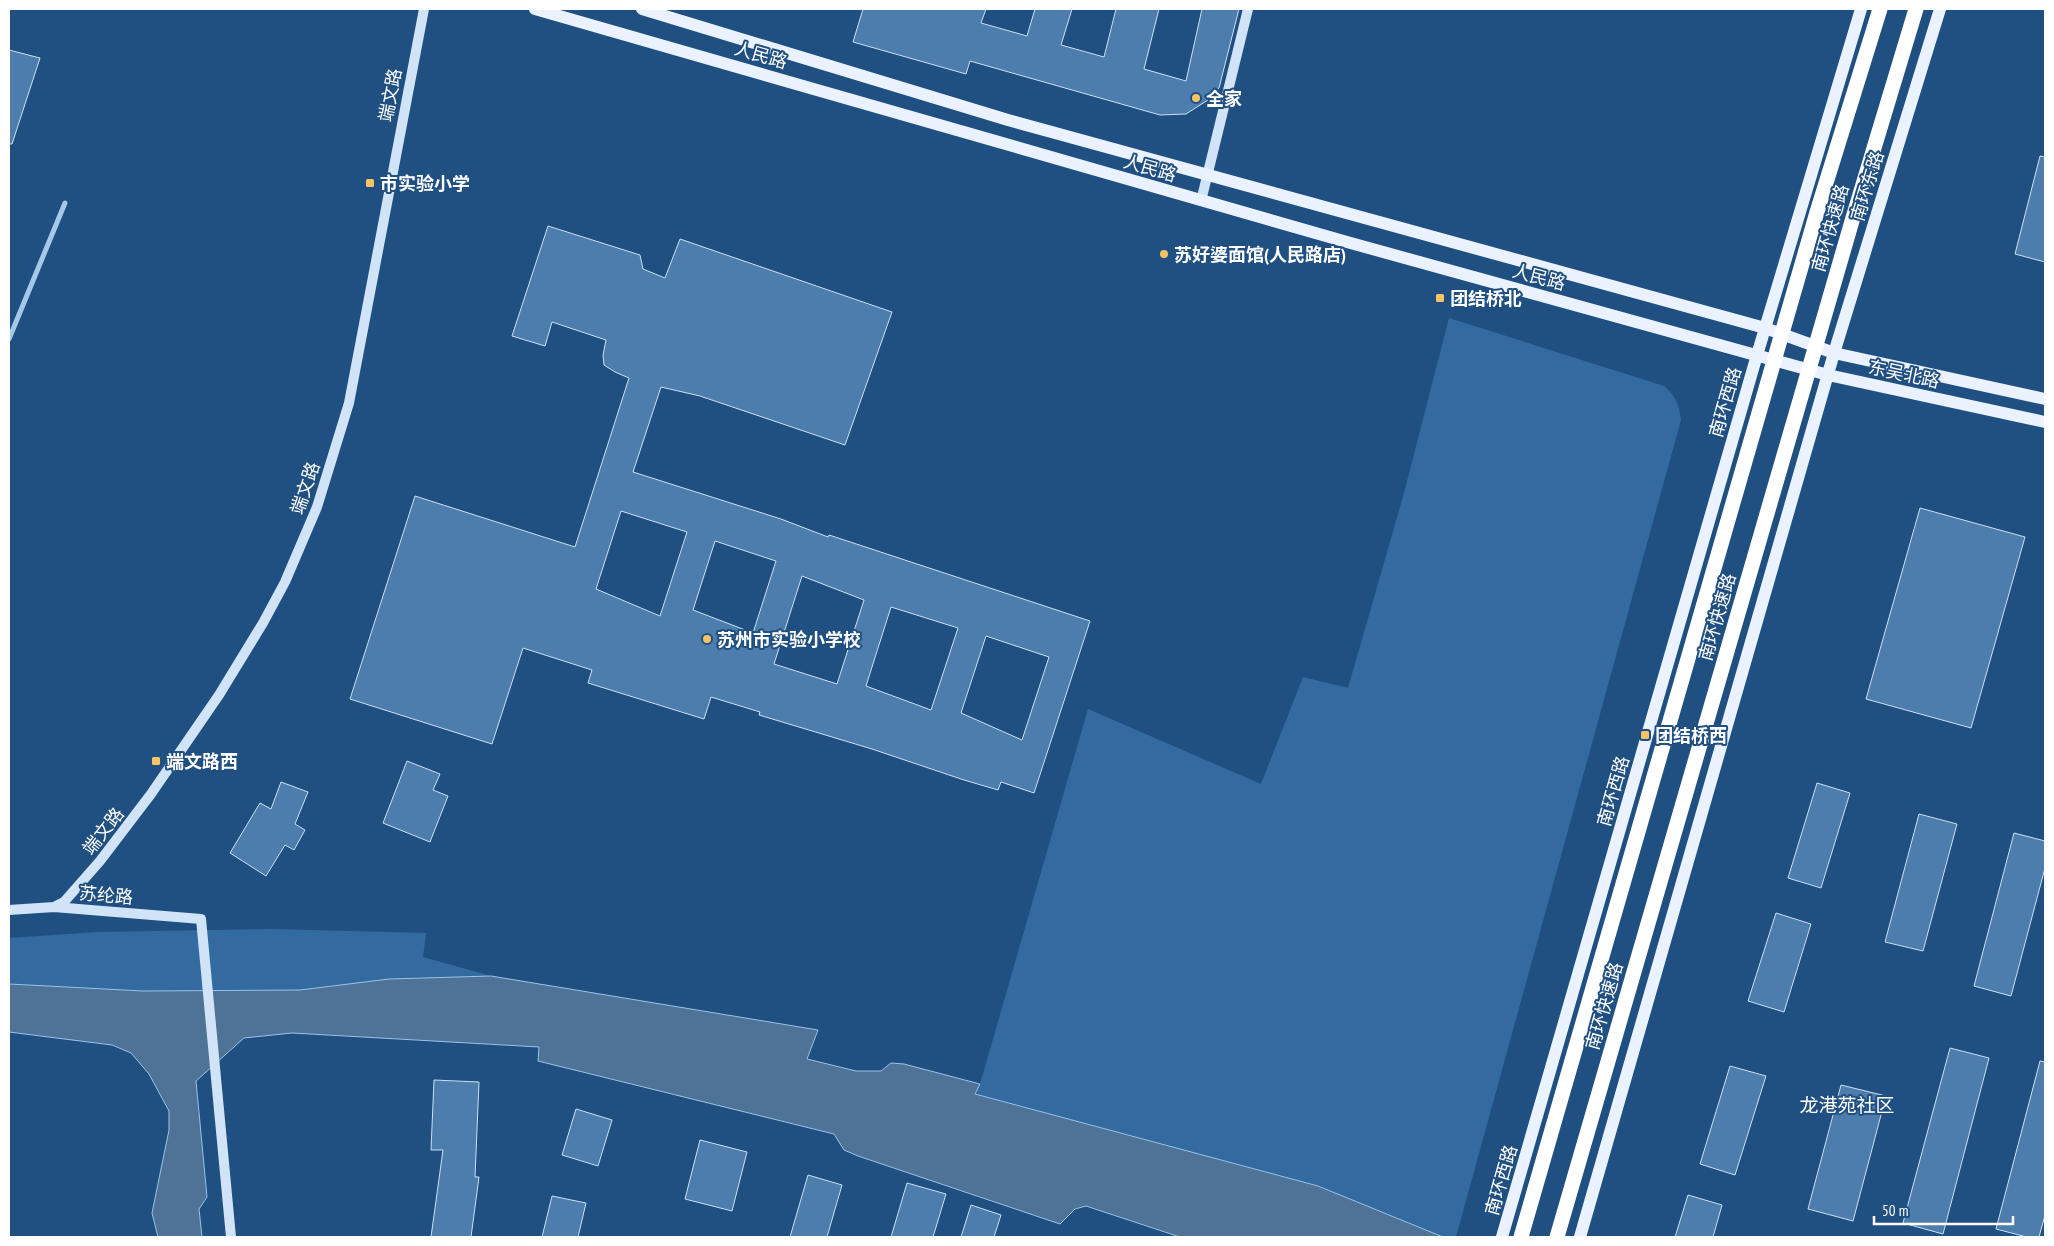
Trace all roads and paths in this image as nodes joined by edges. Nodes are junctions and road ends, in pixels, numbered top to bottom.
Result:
1 (424, 9) edge
2 (535, 9) edge
3 (642, 9) edge
4 (1248, 9) edge
5 (1861, 9) edge
6 (1880, 9) edge
7 (1916, 9) edge
8 (1940, 9) edge
9 (1209, 176) junction
10 (1201, 201) junction
11 (65, 203) dead end
12 (1765, 328) junction
13 (9, 339) edge
14 (1834, 353) junction
15 (1757, 355) junction
16 (1828, 375) junction
17 (2045, 399) edge
18 (2045, 422) edge
19 (54, 907) junction
20 (9, 910) edge
21 (231, 1237) edge
22 (1502, 1237) edge
23 (1521, 1237) edge
24 (1557, 1237) edge
25 (1580, 1237) edge

1 - 19 street, 端文路
2 - 10 main road, 人民路
3 - 9 main road, 人民路
4 - 9 street
5 - 12 main road
6 - 23 highway, 南环快速路, bridge
7 - 24 highway, 南环快速路, bridge
8 - 14 main road, 南环东路
9 - 10 street
9 - 12 main road, 人民路
10 - 15 main road, 人民路
11 - 13 street
12 - 14 main road, 东吴北路
12 - 15 main road
14 - 16 main road, 南环东路
14 - 17 main road, 东吴北路
15 - 16 main road, 东吴北路
15 - 22 main road, 南环西路
16 - 18 main road, 东吴北路
16 - 25 main road
19 - 20 street, 苏纶路
19 - 21 street, 苏纶路

